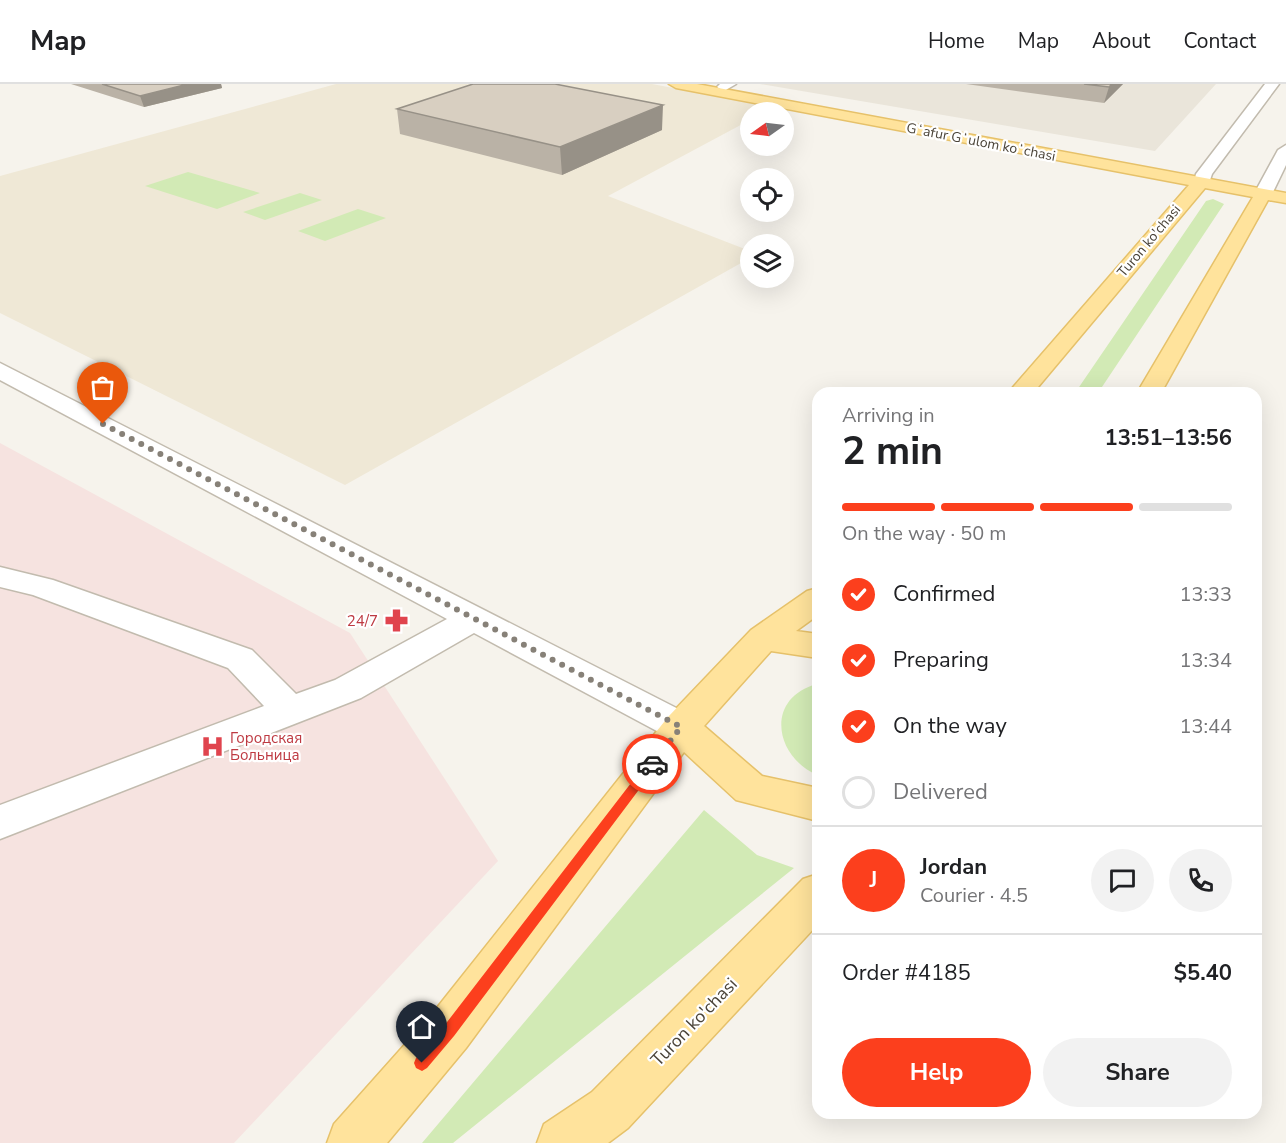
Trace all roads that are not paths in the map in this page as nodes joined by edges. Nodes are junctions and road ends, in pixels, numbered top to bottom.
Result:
1 (676, 84) edge
2 (1272, 84) edge
3 (721, 85) edge
4 (1286, 150) edge
5 (1203, 178) junction
6 (1286, 188) edge
7 (1265, 189) junction
8 (1286, 198) edge
9 (0, 370) edge
10 (1025, 387) edge
11 (1152, 387) edge
12 (0, 577) edge
13 (812, 603) edge
14 (473, 619) junction
15 (764, 638) junction
16 (812, 645) edge
17 (290, 711) junction
18 (681, 727) junction
19 (812, 804) edge
20 (0, 822) edge
21 (812, 899) edge
22 (353, 1143) edge
23 (563, 1143) edge

1 - 5 main road, Gʻafur Gʻulom koʻchasi
2 - 5 street, Turon ko'chasi
3 - 5 main road, Gʻafur Gʻulom koʻchasi
4 - 7 street
5 - 7 main road, Gʻafur Gʻulom koʻchasi
5 - 10 main road, Turon ko'chasi
6 - 7 main road, Gʻafur Gʻulom koʻchasi
7 - 8 main road, Gʻafur Gʻulom koʻchasi
7 - 11 main road
9 - 14 street
12 - 17 street
13 - 15 main road
14 - 17 street
14 - 18 street
15 - 16 main road
15 - 18 main road
17 - 20 street
18 - 19 main road
18 - 22 main road
21 - 23 main road, Turon ko'chasi

